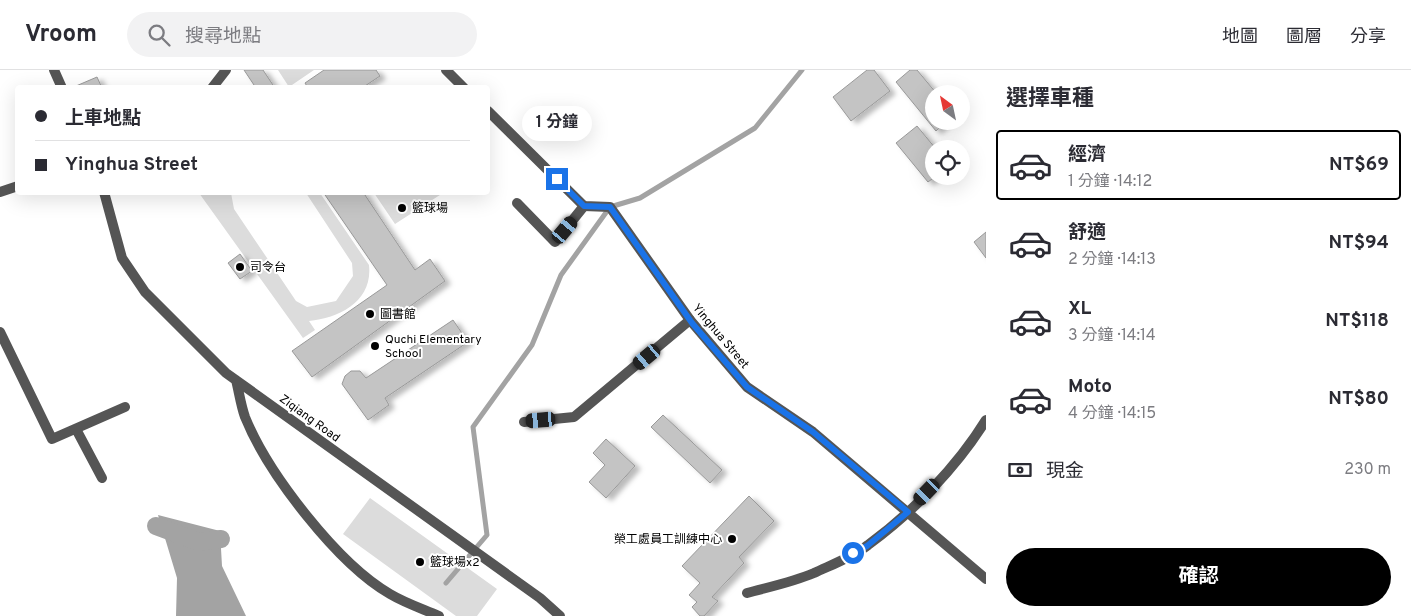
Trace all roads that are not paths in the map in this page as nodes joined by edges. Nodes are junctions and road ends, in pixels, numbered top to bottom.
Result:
1 (54, 70) edge
2 (226, 70) edge
3 (446, 70) edge
4 (61, 85) edge
5 (214, 85) edge
6 (461, 85) edge
7 (490, 113) edge
8 (15, 187) edge
9 (0, 192) edge
10 (105, 195) edge
11 (516, 203) dead end
12 (584, 206) junction
13 (690, 320) junction
14 (0, 332) edge
15 (236, 380) junction
16 (125, 407) dead end
17 (986, 420) edge
18 (524, 422) dead end
19 (76, 429) junction
20 (102, 478) dead end
21 (908, 512) junction
22 (986, 579) edge
23 (747, 593) dead end
24 (439, 616) edge
25 (560, 616) edge

1 - 4 street
2 - 5 street
3 - 6 street
7 - 12 street
8 - 9 street
10 - 15 street, Ziqiang Road
11 - 12 street
12 - 13 street, Yinghua Street
13 - 18 street
13 - 21 street, Yinghua Street
14 - 19 street
15 - 24 street
15 - 25 street, Ziqiang Road
16 - 19 street
17 - 21 street
19 - 20 street
21 - 22 street, Yinghua Street
21 - 23 street

